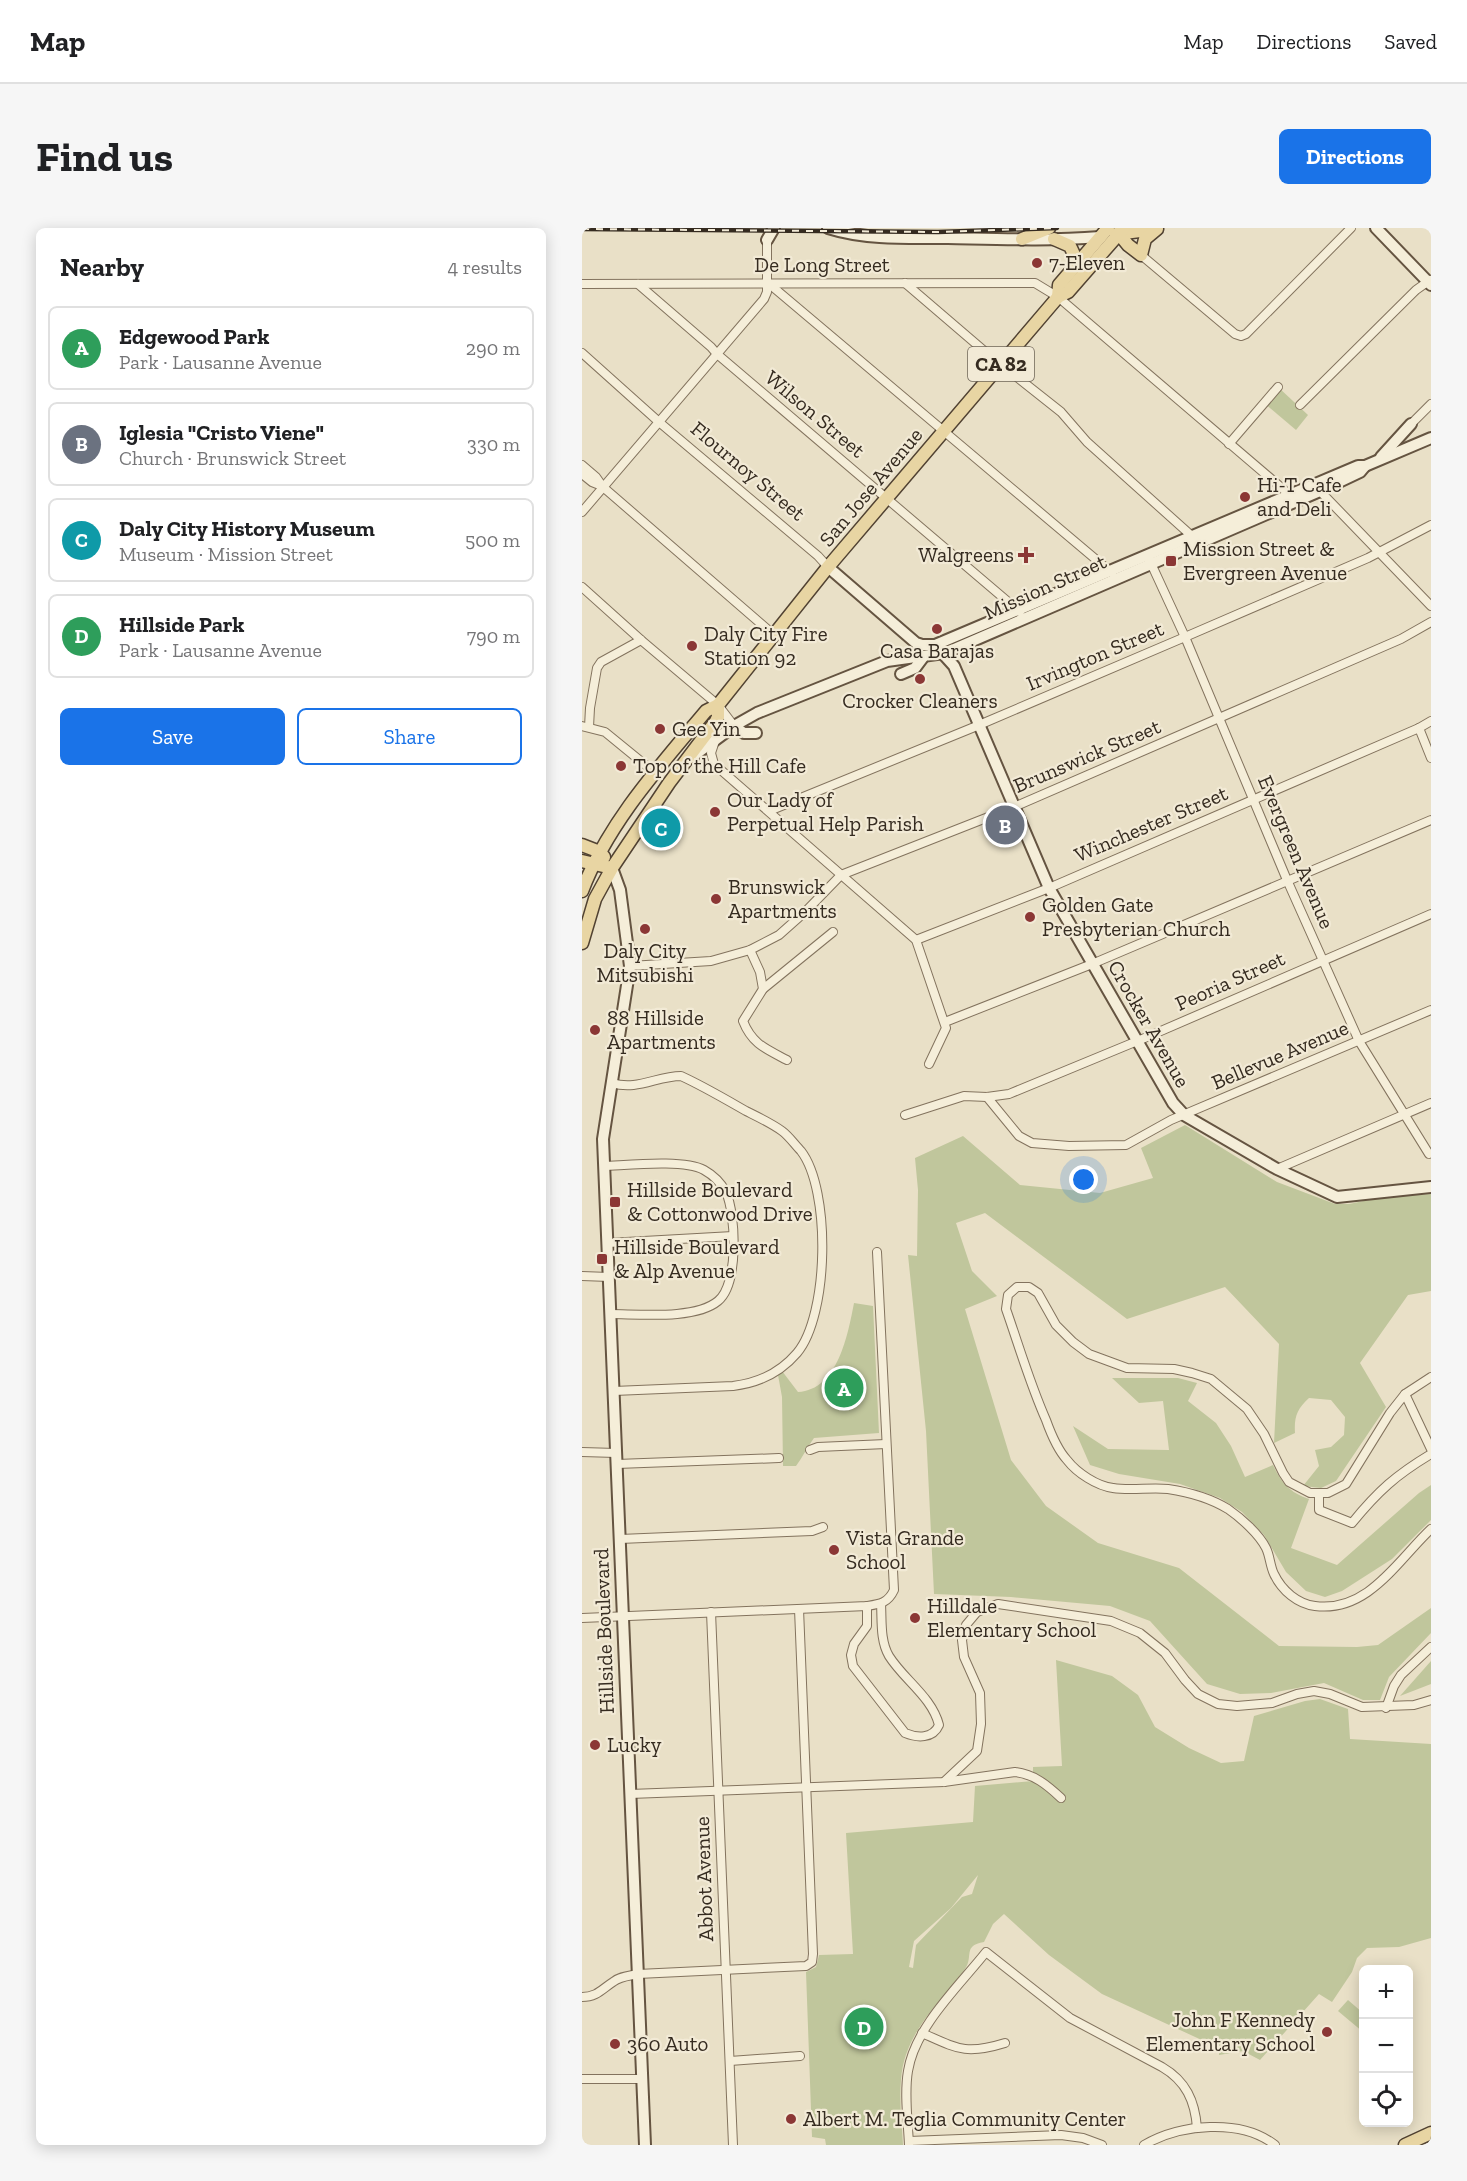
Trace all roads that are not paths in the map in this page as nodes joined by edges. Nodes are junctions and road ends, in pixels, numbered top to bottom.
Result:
1 (768, 228) edge
2 (774, 228) edge
3 (828, 228) edge
4 (1163, 228) edge
5 (1351, 228) edge
6 (1376, 228) edge
7 (1157, 229) edge
8 (1113, 231) edge
9 (1051, 234) edge
10 (1022, 239) joint
11 (767, 240) junction
12 (1142, 255) junction
13 (1078, 263) junction
14 (767, 282) junction
15 (1430, 282) edge
16 (637, 283) junction
17 (905, 283) junction
18 (582, 284) edge
19 (1058, 297) junction
20 (582, 352) edge
21 (717, 354) junction
22 (1001, 363) junction
23 (1278, 387) dead end
24 (1431, 404) edge
25 (1300, 405) dead end
26 (659, 422) junction
27 (1411, 424) junction
28 (944, 431) junction
29 (1431, 438) edge
30 (1229, 444) junction
31 (1412, 446) junction
32 (1377, 460) junction
33 (582, 465) edge
34 (582, 474) edge
35 (603, 487) junction
36 (1317, 488) junction
37 (1290, 495) junction
38 (886, 498) junction
39 (582, 512) edge
40 (1431, 525) edge
41 (1196, 539) junction
42 (1378, 552) junction
43 (1149, 559) junction
44 (828, 567) junction
45 (1113, 574) junction
46 (582, 587) edge
47 (1431, 606) edge
48 (1021, 614) junction
49 (1431, 622) edge
50 (774, 635) junction
51 (1185, 637) junction
52 (641, 640) junction
53 (916, 643) junction
54 (940, 649) junction
55 (924, 656) junction
56 (887, 661) junction
57 (901, 674) dead end
58 (718, 705) junction
59 (582, 718) edge
60 (1219, 718) junction
61 (1431, 721) edge
62 (734, 726) junction
63 (979, 726) junction
64 (585, 727) edge
65 (1419, 728) junction
66 (756, 733) dead end
67 (715, 739) junction
68 (1431, 758) edge
69 (688, 761) junction
70 (654, 772) junction
71 (669, 783) junction
72 (1254, 799) junction
73 (1014, 807) junction
74 (769, 811) junction
75 (1431, 820) edge
76 (582, 845) edge
77 (600, 852) junction
78 (588, 862) edge
79 (612, 868) junction
80 (841, 875) junction
81 (1287, 880) junction
82 (1049, 888) junction
83 (582, 891) edge
84 (1431, 914) edge
85 (833, 932) dead end
86 (916, 940) junction
87 (582, 943) edge
88 (750, 950) junction
89 (1323, 961) junction
90 (1092, 964) junction
91 (630, 966) junction
92 (763, 989) junction
93 (1431, 1010) edge
94 (945, 1022) junction
95 (1359, 1041) junction
96 (1137, 1042) junction
97 (787, 1060) dead end
98 (929, 1064) dead end
99 (612, 1083) junction
100 (987, 1097) junction
101 (1431, 1103) edge
102 (905, 1115) dead end
103 (1184, 1115) junction
104 (1404, 1115) junction
105 (1429, 1154) dead end
106 (604, 1166) junction
107 (1278, 1169) junction
108 (1431, 1187) edge
109 (732, 1236) junction
110 (608, 1243) junction
111 (878, 1252) dead end
112 (582, 1276) edge
113 (609, 1277) junction
114 (610, 1314) junction
115 (1431, 1377) edge
116 (614, 1390) junction
117 (1405, 1394) junction
118 (886, 1444) junction
119 (1431, 1449) edge
120 (810, 1450) dead end
121 (582, 1452) edge
122 (616, 1453) junction
123 (1431, 1454) edge
124 (779, 1458) dead end
125 (616, 1464) junction
126 (1319, 1493) junction
127 (823, 1527) dead end
128 (1431, 1529) edge
129 (620, 1539) junction
130 (882, 1604) junction
131 (867, 1606) junction
132 (799, 1609) junction
133 (711, 1612) junction
134 (623, 1617) junction
135 (582, 1618) edge
136 (1431, 1647) edge
137 (1431, 1700) edge
138 (1386, 1708) junction
139 (944, 1782) junction
140 (806, 1788) junction
141 (718, 1791) junction
142 (630, 1794) junction
143 (1061, 1798) dead end
144 (726, 1970) junction
145 (638, 1974) junction
146 (582, 1997) edge
147 (922, 2033) junction
148 (1005, 2043) dead end
149 (800, 2056) dead end
150 (730, 2061) junction
151 (582, 2079) edge
152 (643, 2079) junction
153 (1197, 2128) junction
154 (1431, 2133) edge
155 (909, 2143) edge
156 (645, 2145) edge
157 (733, 2145) edge
158 (1102, 2145) edge
159 (1144, 2145) edge
160 (1275, 2145) edge
161 (1405, 2145) edge

1 - 11 main road
2 - 11 main road
3 - 10 main road
4 - 7 main road
5 - 12 street
6 - 15 main road
7 - 8 main road
7 - 12 main road
8 - 9 main road
8 - 12 main road
8 - 13 main road, San Jose Avenue / CA 82
8 - 19 main road, San Jose Avenue / CA 82
9 - 10 main road
9 - 13 main road
11 - 14 street
13 - 19 main road, San Jose Avenue / CA 82
14 - 16 street, De Long Street
14 - 17 street, De Long Street
14 - 21 street
14 - 28 street
15 - 25 street
16 - 18 street, De Long Street
16 - 21 street, Wilson Street
17 - 19 street, De Long Street
17 - 22 street
19 - 22 main road, San Jose Avenue / CA 82
19 - 30 street, De Long Street
20 - 26 street, Flournoy Street
21 - 26 street
21 - 38 street, Wilson Street
22 - 28 main road, San Jose Avenue / CA 82
22 - 41 street
23 - 30 street
24 - 27 street
26 - 35 street
26 - 44 street, Flournoy Street
27 - 31 main road
27 - 32 main road
28 - 38 main road, San Jose Avenue / CA 82
28 - 45 street
29 - 31 main road, Mission Street
30 - 37 street, De Long Street
31 - 32 main road, Mission Street
32 - 36 main road, Mission Street
33 - 35 street
34 - 35 street
35 - 39 street
35 - 50 street
36 - 37 main road, Mission Street
36 - 41 main road, Mission Street
36 - 42 street
37 - 41 main road, Mission Street
38 - 44 main road, San Jose Avenue / CA 82
38 - 48 street, Wilson Street
40 - 42 street, Irvington Street
41 - 43 main road, Mission Street
42 - 47 street
42 - 51 street, Irvington Street
43 - 45 main road, Mission Street
43 - 51 street, Evergreen Avenue
44 - 50 main road, San Jose Avenue / CA 82
44 - 53 main road, Flournoy Street
45 - 48 main road, Mission Street
46 - 52 street
48 - 54 main road, Mission Street
49 - 60 street, Brunswick Street
50 - 58 main road, San Jose Avenue / CA 82
51 - 60 street, Evergreen Avenue
51 - 63 street, Irvington Street
52 - 58 street
52 - 64 street
53 - 54 main road
53 - 56 main road
54 - 55 main road, Mission Street
54 - 63 main road, Crocker Avenue
55 - 56 main road, Mission Street
55 - 57 main road
56 - 62 main road, Mission Street
58 - 62 street
58 - 69 main road, CA 82
58 - 70 main road, CA 82
59 - 64 street
60 - 72 street, Evergreen Avenue
60 - 73 street, Brunswick Street
61 - 65 street, Winchester Street
62 - 66 main road
62 - 67 main road, Mission Street
63 - 73 main road, Crocker Avenue
63 - 74 street, Irvington Street
64 - 70 street
65 - 68 street
65 - 72 street, Winchester Street
67 - 69 main road, Mission Street
67 - 74 street
69 - 71 main road, CA 82
70 - 71 main road
70 - 77 main road, CA 82
71 - 79 main road, CA 82
72 - 81 street, Evergreen Avenue
72 - 82 street, Winchester Street
73 - 80 street, Brunswick Street
73 - 82 main road, Crocker Avenue
74 - 80 street
75 - 81 street
76 - 77 main road
77 - 78 main road, CA 82
77 - 79 main road
78 - 79 main road
78 - 83 main road, CA 82
79 - 87 main road, CA 82
79 - 91 main road, Hillside Boulevard
80 - 86 street
80 - 88 street, Brunswick Street
81 - 89 street, Evergreen Avenue
81 - 90 street
82 - 86 street, Winchester Street
82 - 90 main road, Crocker Avenue
84 - 89 street, Peoria Street
85 - 92 street
86 - 94 street
88 - 91 street, Brunswick Street
88 - 92 street
89 - 95 street, Evergreen Avenue
89 - 96 street, Peoria Street
90 - 94 street
90 - 96 main road, Crocker Avenue
91 - 99 main road, Hillside Boulevard
92 - 97 street
93 - 95 street, Bellevue Avenue
94 - 98 street
95 - 103 street, Bellevue Avenue
95 - 104 street, Evergreen Avenue
96 - 100 street, Peoria Street
96 - 103 main road, Crocker Avenue
99 - 106 main road, Hillside Boulevard
99 - 116 street
100 - 102 street, Peoria Street
100 - 103 street, Bellevue Avenue
101 - 104 street
103 - 107 main road, Crocker Avenue
104 - 105 street, Evergreen Avenue
104 - 107 street
106 - 109 street
106 - 110 main road, Hillside Boulevard
107 - 108 main road, Crocker Avenue
109 - 110 street
109 - 114 street
110 - 113 main road, Hillside Boulevard
111 - 118 street
112 - 113 street
113 - 114 main road, Hillside Boulevard
114 - 116 main road, Hillside Boulevard
115 - 117 street
116 - 122 main road, Hillside Boulevard
117 - 119 street
117 - 126 street
118 - 120 street
118 - 130 street
121 - 122 street
122 - 125 main road, Hillside Boulevard
123 - 126 street
124 - 125 street
125 - 129 main road, Hillside Boulevard
126 - 128 street
127 - 129 street
129 - 134 main road, Hillside Boulevard
130 - 131 street
130 - 131 street
131 - 132 street
132 - 133 street
132 - 140 street
133 - 134 street
133 - 141 street, Abbot Avenue
134 - 135 street
134 - 142 main road, Hillside Boulevard
136 - 138 street
137 - 138 street
138 - 139 street
139 - 140 street
139 - 143 street
140 - 141 street
140 - 144 street
141 - 142 street
141 - 144 street, Abbot Avenue
142 - 145 main road, Hillside Boulevard
144 - 145 street
144 - 150 street, Abbot Avenue
145 - 146 street
145 - 152 main road, Hillside Boulevard
147 - 148 street
147 - 153 street
147 - 155 street
149 - 150 street
150 - 157 street, Abbot Avenue
151 - 152 street
152 - 156 main road, Hillside Boulevard
153 - 159 street
153 - 160 street
154 - 161 main road
155 - 158 street

